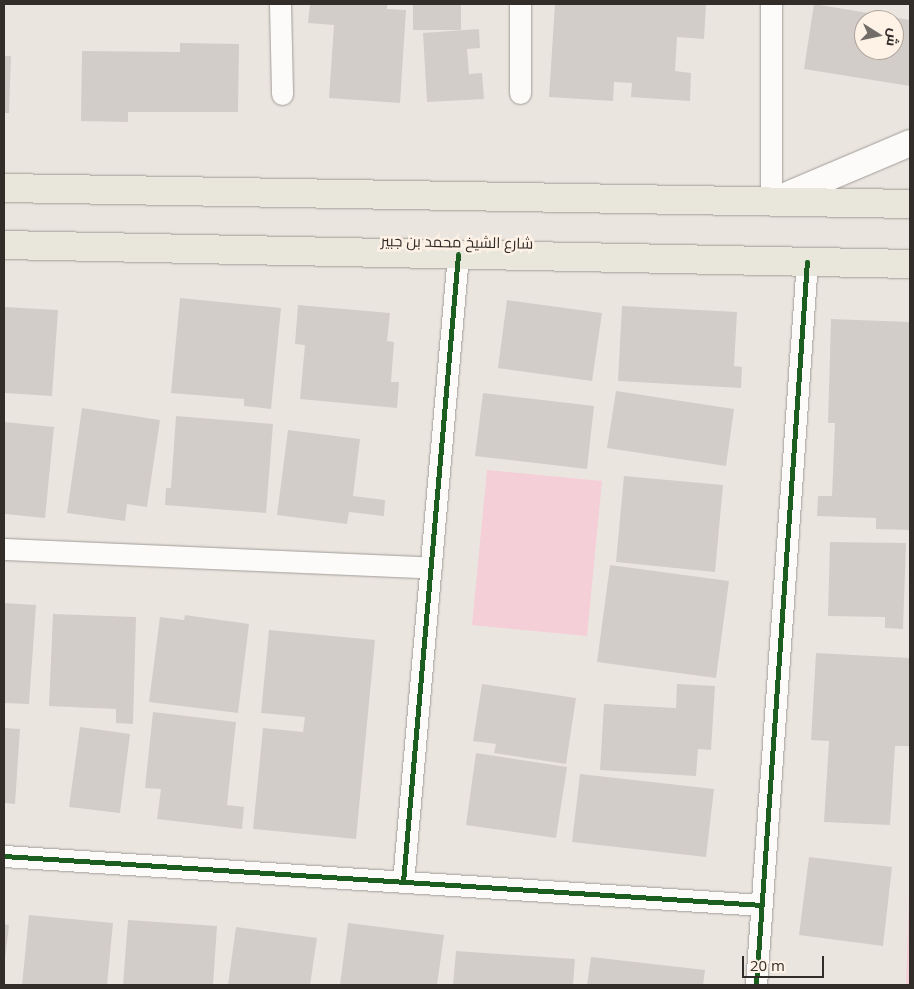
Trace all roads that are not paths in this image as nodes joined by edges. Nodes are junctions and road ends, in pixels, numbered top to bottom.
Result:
1 (280, 4) edge
2 (520, 4) edge
3 (771, 4) edge
4 (520, 93) dead end
5 (282, 94) dead end
6 (910, 143) edge
7 (4, 188) edge
8 (771, 202) junction
9 (910, 204) edge
10 (4, 245) edge
11 (458, 254) junction
12 (807, 262) junction
13 (910, 264) edge
14 (4, 549) edge
15 (431, 568) junction
16 (4, 856) edge
17 (403, 882) junction
18 (761, 904) junction
19 (756, 985) edge

1 - 5 street
2 - 4 street
3 - 8 street
6 - 8 street
7 - 8 main road
8 - 9 main road
10 - 11 main road, شارع الشيخ محمد بن جبير
11 - 12 main road, شارع الشيخ محمد بن جبير
11 - 15 street
12 - 13 main road, شارع الشيخ محمد بن جبير
12 - 18 street
14 - 15 street
15 - 17 street
16 - 17 street
17 - 18 street
18 - 19 street

